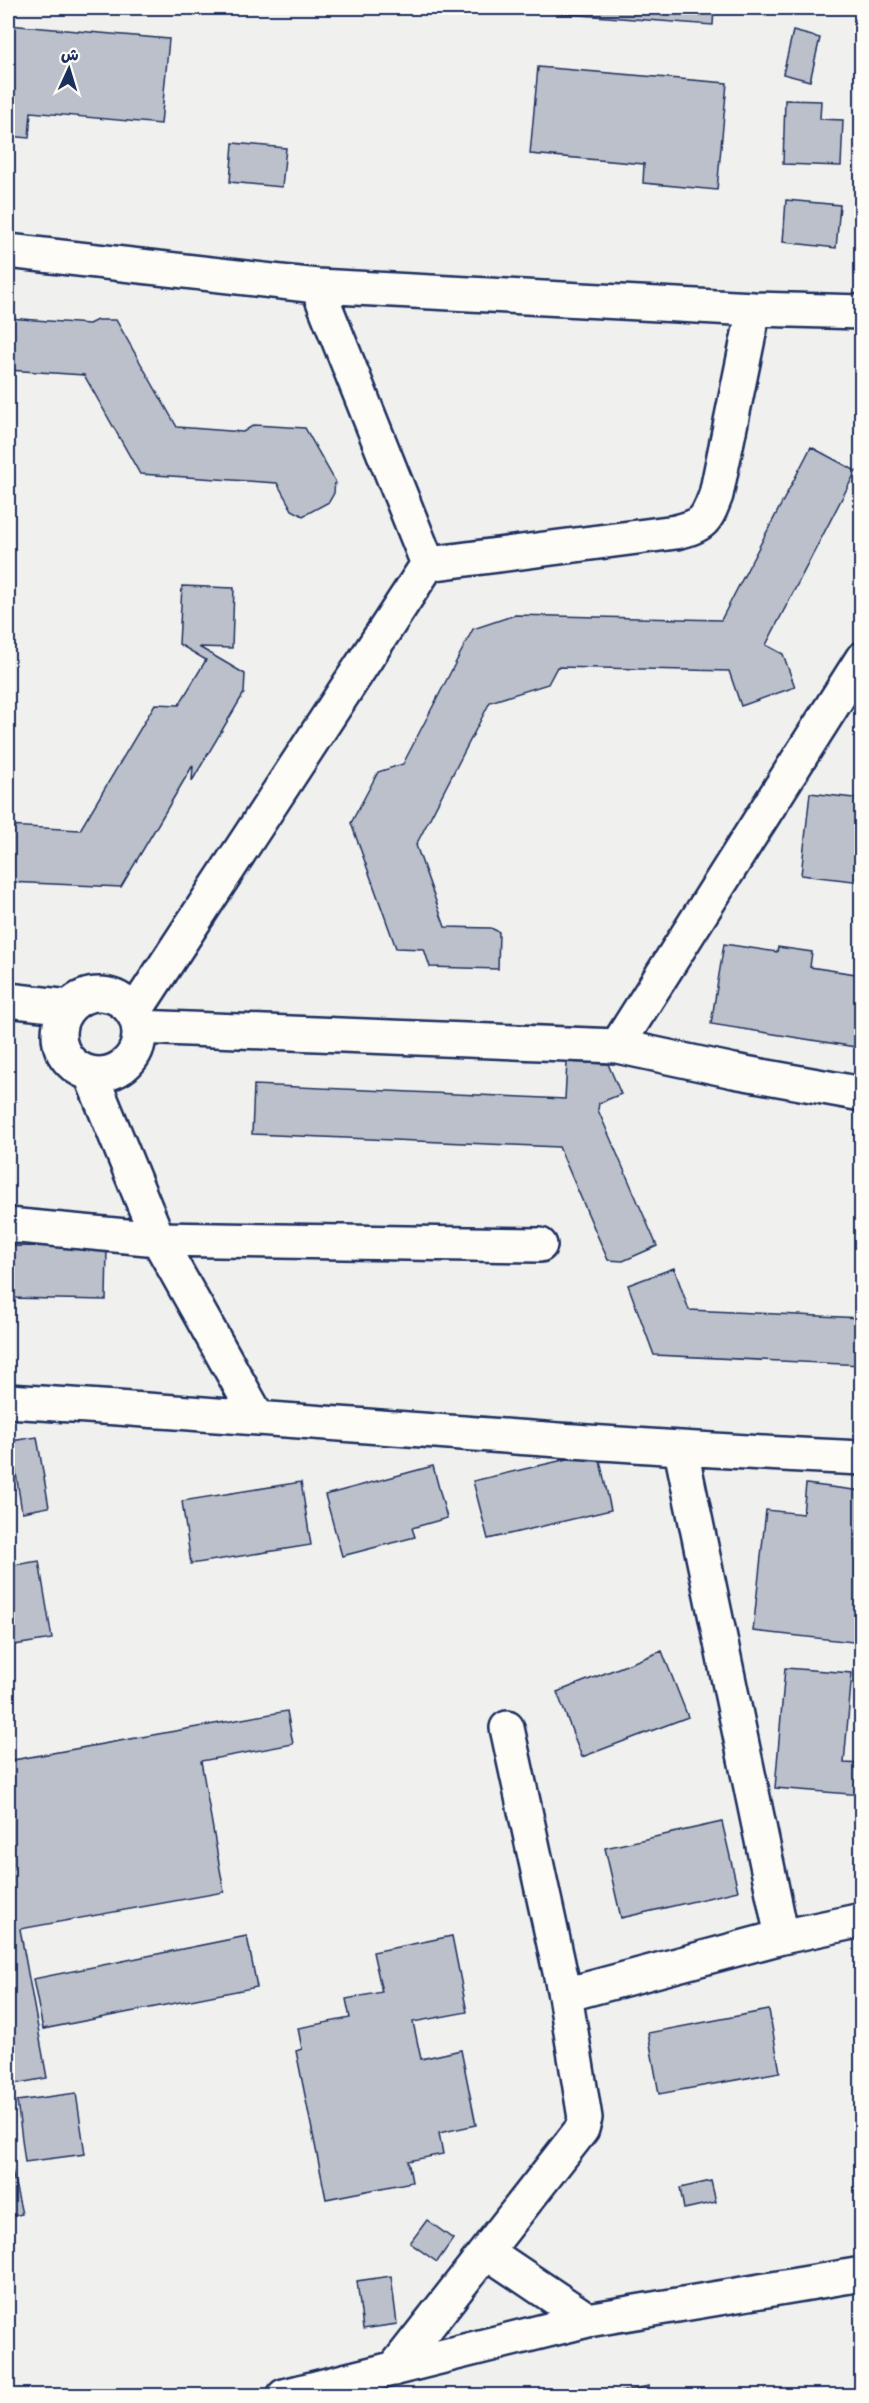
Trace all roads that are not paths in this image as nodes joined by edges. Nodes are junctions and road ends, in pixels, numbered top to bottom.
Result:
1 (8, 251) edge
2 (316, 286) junction
3 (754, 309) junction
4 (861, 312) edge
5 (428, 564) junction
6 (861, 659) edge
7 (8, 1000) edge
8 (69, 1007) junction
9 (137, 1020) junction
10 (618, 1046) junction
11 (91, 1075) junction
12 (861, 1094) edge
13 (8, 1225) edge
14 (158, 1239) junction
15 (540, 1245) dead end
16 (8, 1401) edge
17 (257, 1416) junction
18 (681, 1450) junction
19 (861, 1458) edge
20 (507, 1728) dead end
21 (861, 1920) edge
22 (782, 1937) junction
23 (565, 1995) junction
24 (487, 2252) junction
25 (861, 2274) edge
26 (588, 2320) junction
27 (394, 2369) junction
28 (284, 2396) edge

1 - 2 street
2 - 3 street
2 - 5 street
3 - 4 street
3 - 5 street
5 - 9 street
6 - 10 street
7 - 8 street
8 - 9 street
8 - 11 street
9 - 10 street
9 - 11 street
10 - 12 street
11 - 14 street
13 - 14 street
14 - 15 street
14 - 17 street
16 - 17 street
17 - 18 street
18 - 19 street
18 - 22 street
20 - 23 street
21 - 22 street
22 - 23 street
23 - 24 street
24 - 26 street
24 - 27 street
25 - 26 street
26 - 27 street
27 - 28 street

